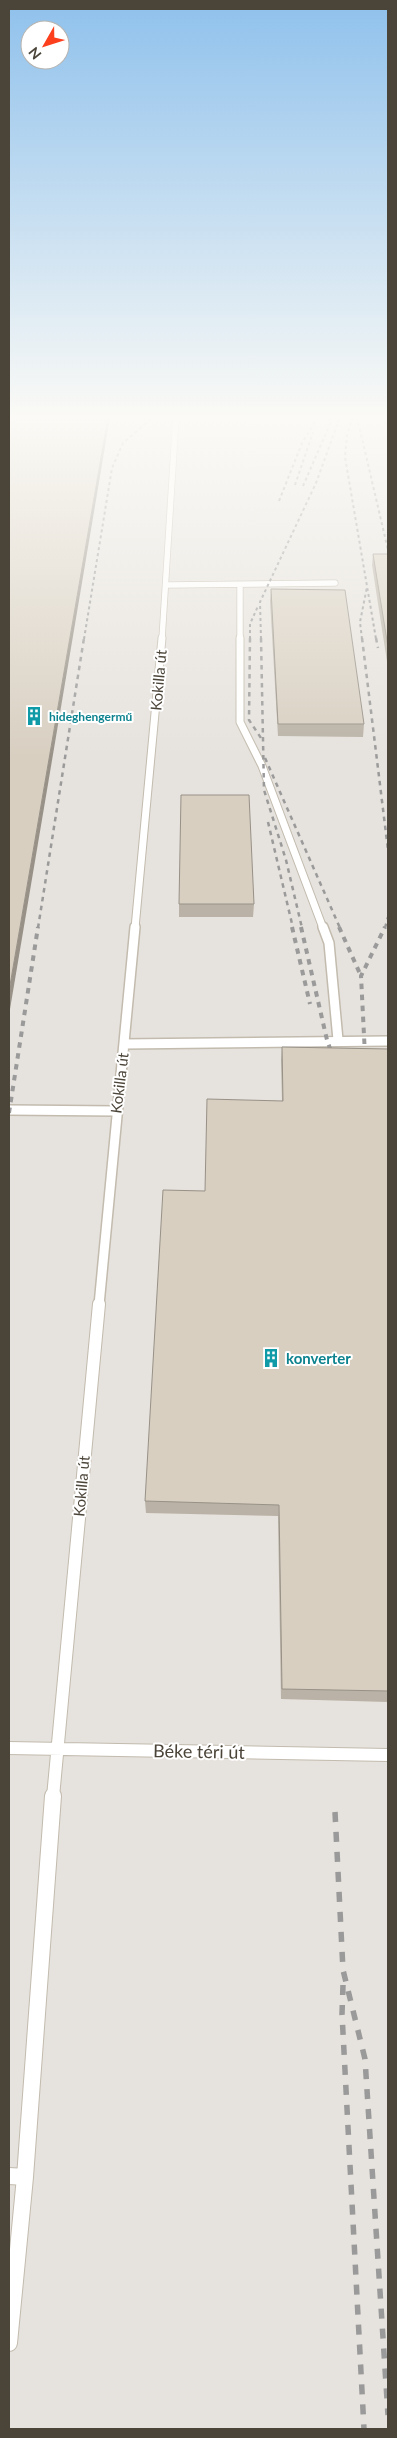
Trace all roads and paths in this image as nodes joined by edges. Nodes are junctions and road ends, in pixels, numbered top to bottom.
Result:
1 (170, 531) edge
2 (335, 583) dead end
3 (167, 585) junction
4 (240, 585) junction
5 (338, 1040) junction
6 (388, 1041) edge
7 (124, 1044) junction
8 (9, 1110) edge
9 (116, 1111) junction
10 (9, 1748) edge
11 (56, 1748) junction
12 (388, 1755) edge
13 (9, 2176) edge
14 (25, 2177) junction
15 (9, 2343) edge

1 - 3 lane, Kokilla út
2 - 4 lane
3 - 4 lane
3 - 7 lane, Kokilla út
4 - 5 lane
5 - 6 lane
5 - 7 lane
7 - 9 lane, Kokilla út
8 - 9 lane
9 - 11 lane, Kokilla út
10 - 11 lane, Béke téri út
11 - 12 lane, Béke téri út
11 - 14 lane, Kokilla út
13 - 14 lane
14 - 15 lane, Kokilla út

